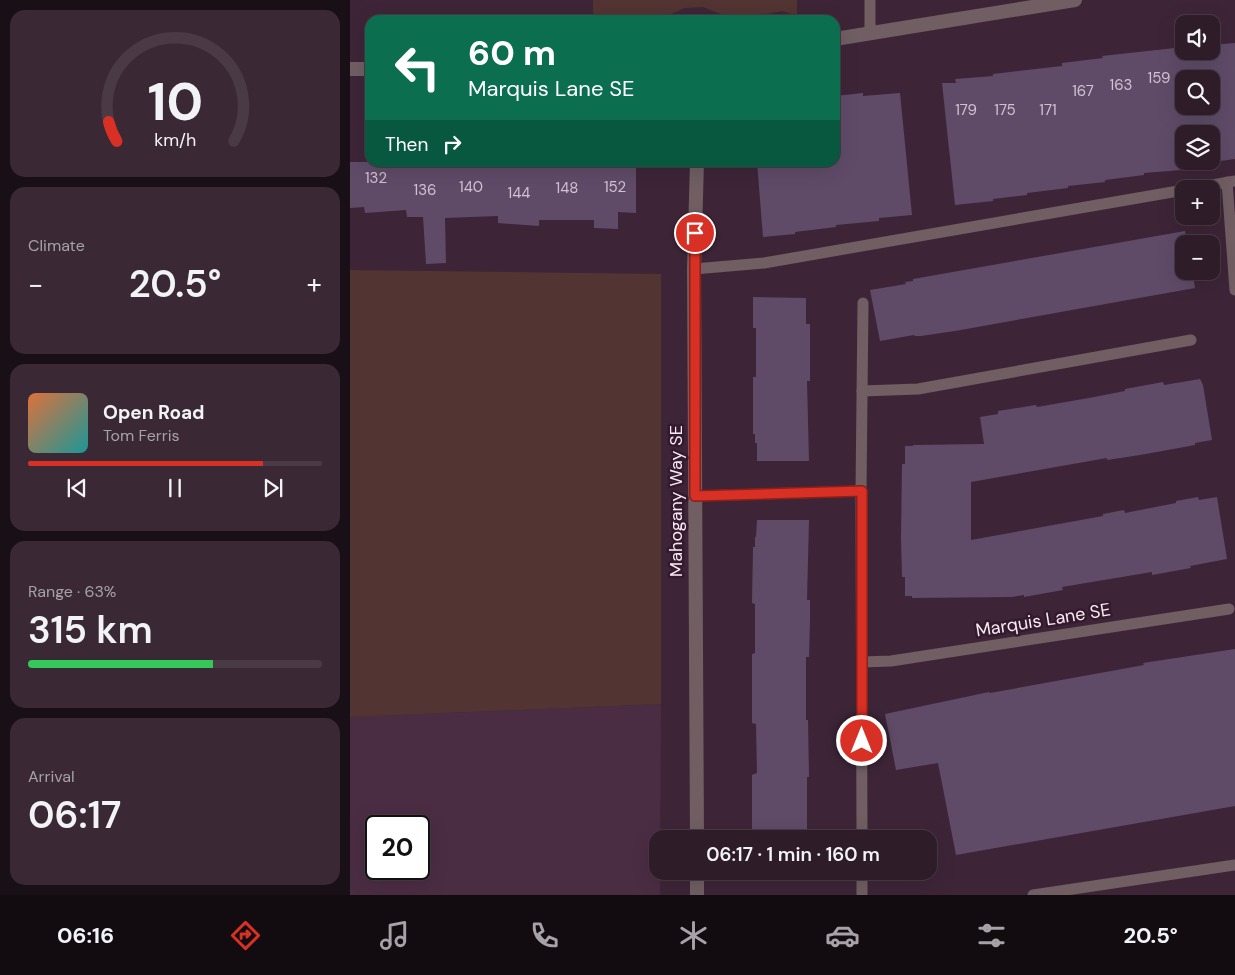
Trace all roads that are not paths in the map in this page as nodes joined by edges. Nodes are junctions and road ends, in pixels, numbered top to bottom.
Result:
1 (870, 0) edge
2 (1075, 0) edge
3 (870, 32) junction
4 (840, 38) edge
5 (350, 69) edge
6 (365, 69) edge
7 (696, 167) edge
8 (1231, 182) edge
9 (1175, 192) edge
10 (694, 269) junction
11 (1235, 290) edge
12 (863, 303) dead end
13 (1191, 340) dead end
14 (862, 391) junction
15 (862, 491) junction
16 (695, 496) junction
17 (1229, 609) dead end
18 (862, 662) junction
19 (697, 830) edge
20 (862, 830) edge
21 (1235, 865) edge
22 (697, 880) edge
23 (862, 880) edge
24 (697, 895) edge
25 (862, 895) edge
26 (1033, 895) edge

1 - 3 lane
2 - 3 street
3 - 4 street
5 - 6 street
7 - 10 street, Mahogany Way SE
8 - 11 lane
9 - 10 lane
10 - 16 street, Mahogany Way SE
12 - 14 lane
13 - 14 lane
14 - 15 lane
15 - 16 lane
15 - 18 lane
16 - 19 street, Mahogany Way SE
17 - 18 lane, Marquis Lane SE
18 - 20 lane
21 - 26 lane
22 - 24 street
23 - 25 lane

